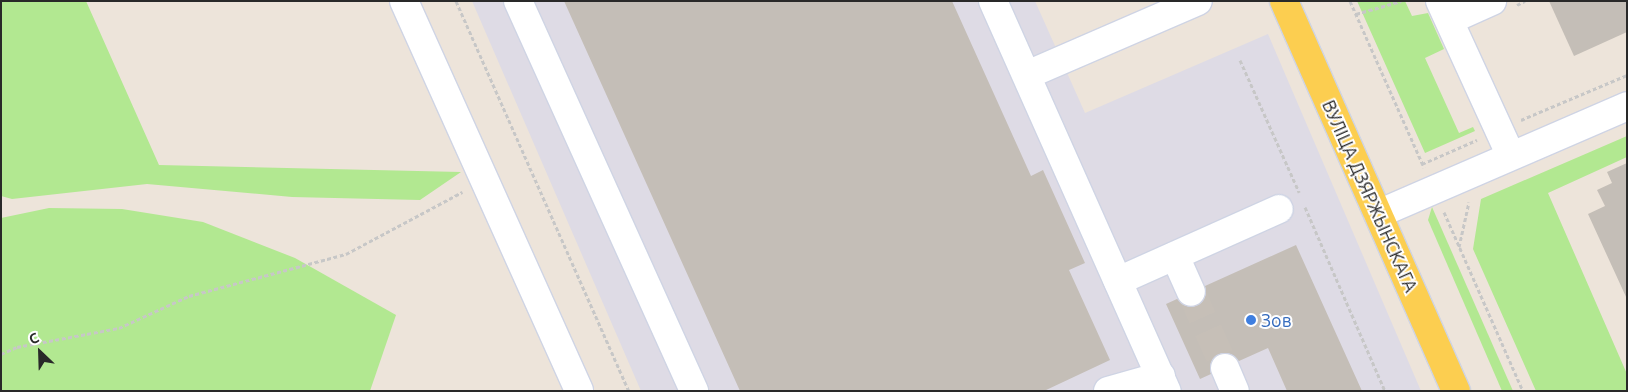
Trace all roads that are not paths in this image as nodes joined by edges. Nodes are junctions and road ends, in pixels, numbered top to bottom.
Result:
1 (404, 1) edge
2 (518, 1) edge
3 (994, 1) edge
4 (1198, 1) edge
5 (1284, 1) edge
6 (1501, 5) edge
7 (1446, 10) edge
8 (1027, 76) junction
9 (1627, 106) edge
10 (1512, 156) junction
11 (1279, 209) dead end
12 (1378, 214) junction
13 (1175, 256) junction
14 (1118, 281) junction
15 (1191, 292) tunnel mouth
16 (1164, 384) edge
17 (579, 391) edge
18 (694, 391) edge
19 (1108, 391) edge
20 (1456, 391) edge

1 - 17 lane
2 - 18 lane
3 - 8 lane
4 - 8 lane
5 - 12 main road, ВУЛІЦА ДЗЯРЖЫНСКАГА
6 - 7 lane
7 - 10 lane
8 - 14 lane
9 - 10 lane
10 - 12 lane
11 - 13 lane
12 - 20 main road, ВУЛІЦА ДЗЯРЖЫНСКАГА
13 - 14 lane
13 - 15 lane
14 - 16 lane
16 - 19 lane

